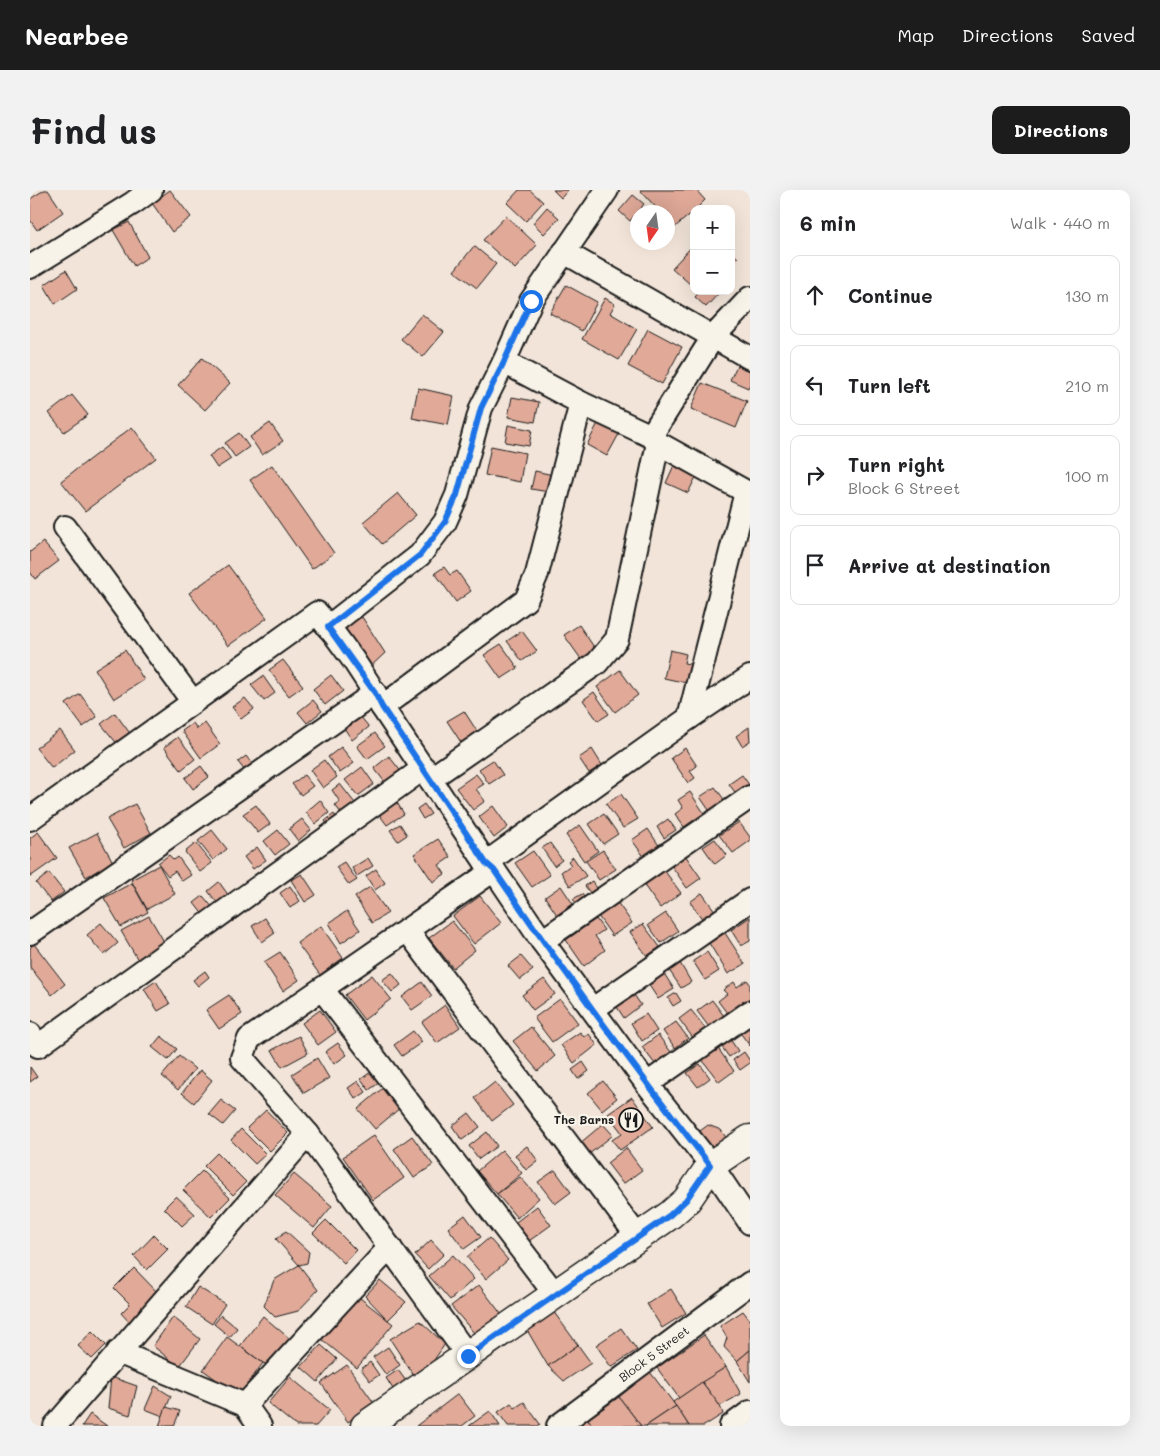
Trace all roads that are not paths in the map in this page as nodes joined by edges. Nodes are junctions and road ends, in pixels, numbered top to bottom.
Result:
1 (151, 190) edge
2 (607, 190) edge
3 (564, 252) junction
4 (30, 267) edge
5 (750, 298) edge
6 (713, 337) junction
7 (750, 358) edge
8 (504, 362) junction
9 (581, 404) junction
10 (655, 440) junction
11 (748, 493) edge
12 (65, 527) dead end
13 (328, 627) junction
14 (750, 677) edge
15 (378, 700) junction
16 (193, 702) junction
17 (689, 718) junction
18 (427, 774) junction
19 (750, 797) edge
20 (30, 819) edge
21 (490, 867) junction
22 (750, 900) edge
23 (406, 930) junction
24 (30, 933) edge
25 (542, 941) junction
26 (322, 989) junction
27 (593, 1009) junction
28 (750, 1012) edge
29 (30, 1034) edge
30 (647, 1084) junction
31 (308, 1134) junction
32 (750, 1139) edge
33 (710, 1165) junction
34 (750, 1223) edge
35 (638, 1237) junction
36 (390, 1247) junction
37 (750, 1283) edge
38 (555, 1294) junction
39 (118, 1352) junction
40 (468, 1356) junction
41 (245, 1405) junction
42 (750, 1412) edge
43 (55, 1426) edge
44 (260, 1426) edge
45 (365, 1426) edge
46 (558, 1426) edge
47 (731, 1426) edge

1 - 4 street
2 - 3 street
3 - 6 street
3 - 8 street
5 - 6 street
6 - 7 street
6 - 10 street
8 - 9 street
8 - 13 street
9 - 10 street
9 - 15 street
10 - 11 street
10 - 18 street
11 - 17 street
12 - 16 street
13 - 15 street
13 - 16 street
14 - 17 street
15 - 18 street
15 - 24 street
16 - 20 street
17 - 21 street
18 - 21 street
18 - 29 street
19 - 25 street
21 - 23 street
21 - 25 street
22 - 27 street
23 - 26 street
23 - 35 street
25 - 27 street
26 - 31 street
26 - 38 street
27 - 30 street
28 - 30 street
30 - 33 street
31 - 36 street
31 - 39 street
32 - 33 street
33 - 34 street
33 - 35 street
35 - 38 street
36 - 40 street
36 - 41 street
37 - 46 street, Block 5 Street
38 - 40 street
39 - 41 street
39 - 43 street
40 - 45 street
41 - 44 street
42 - 47 street

